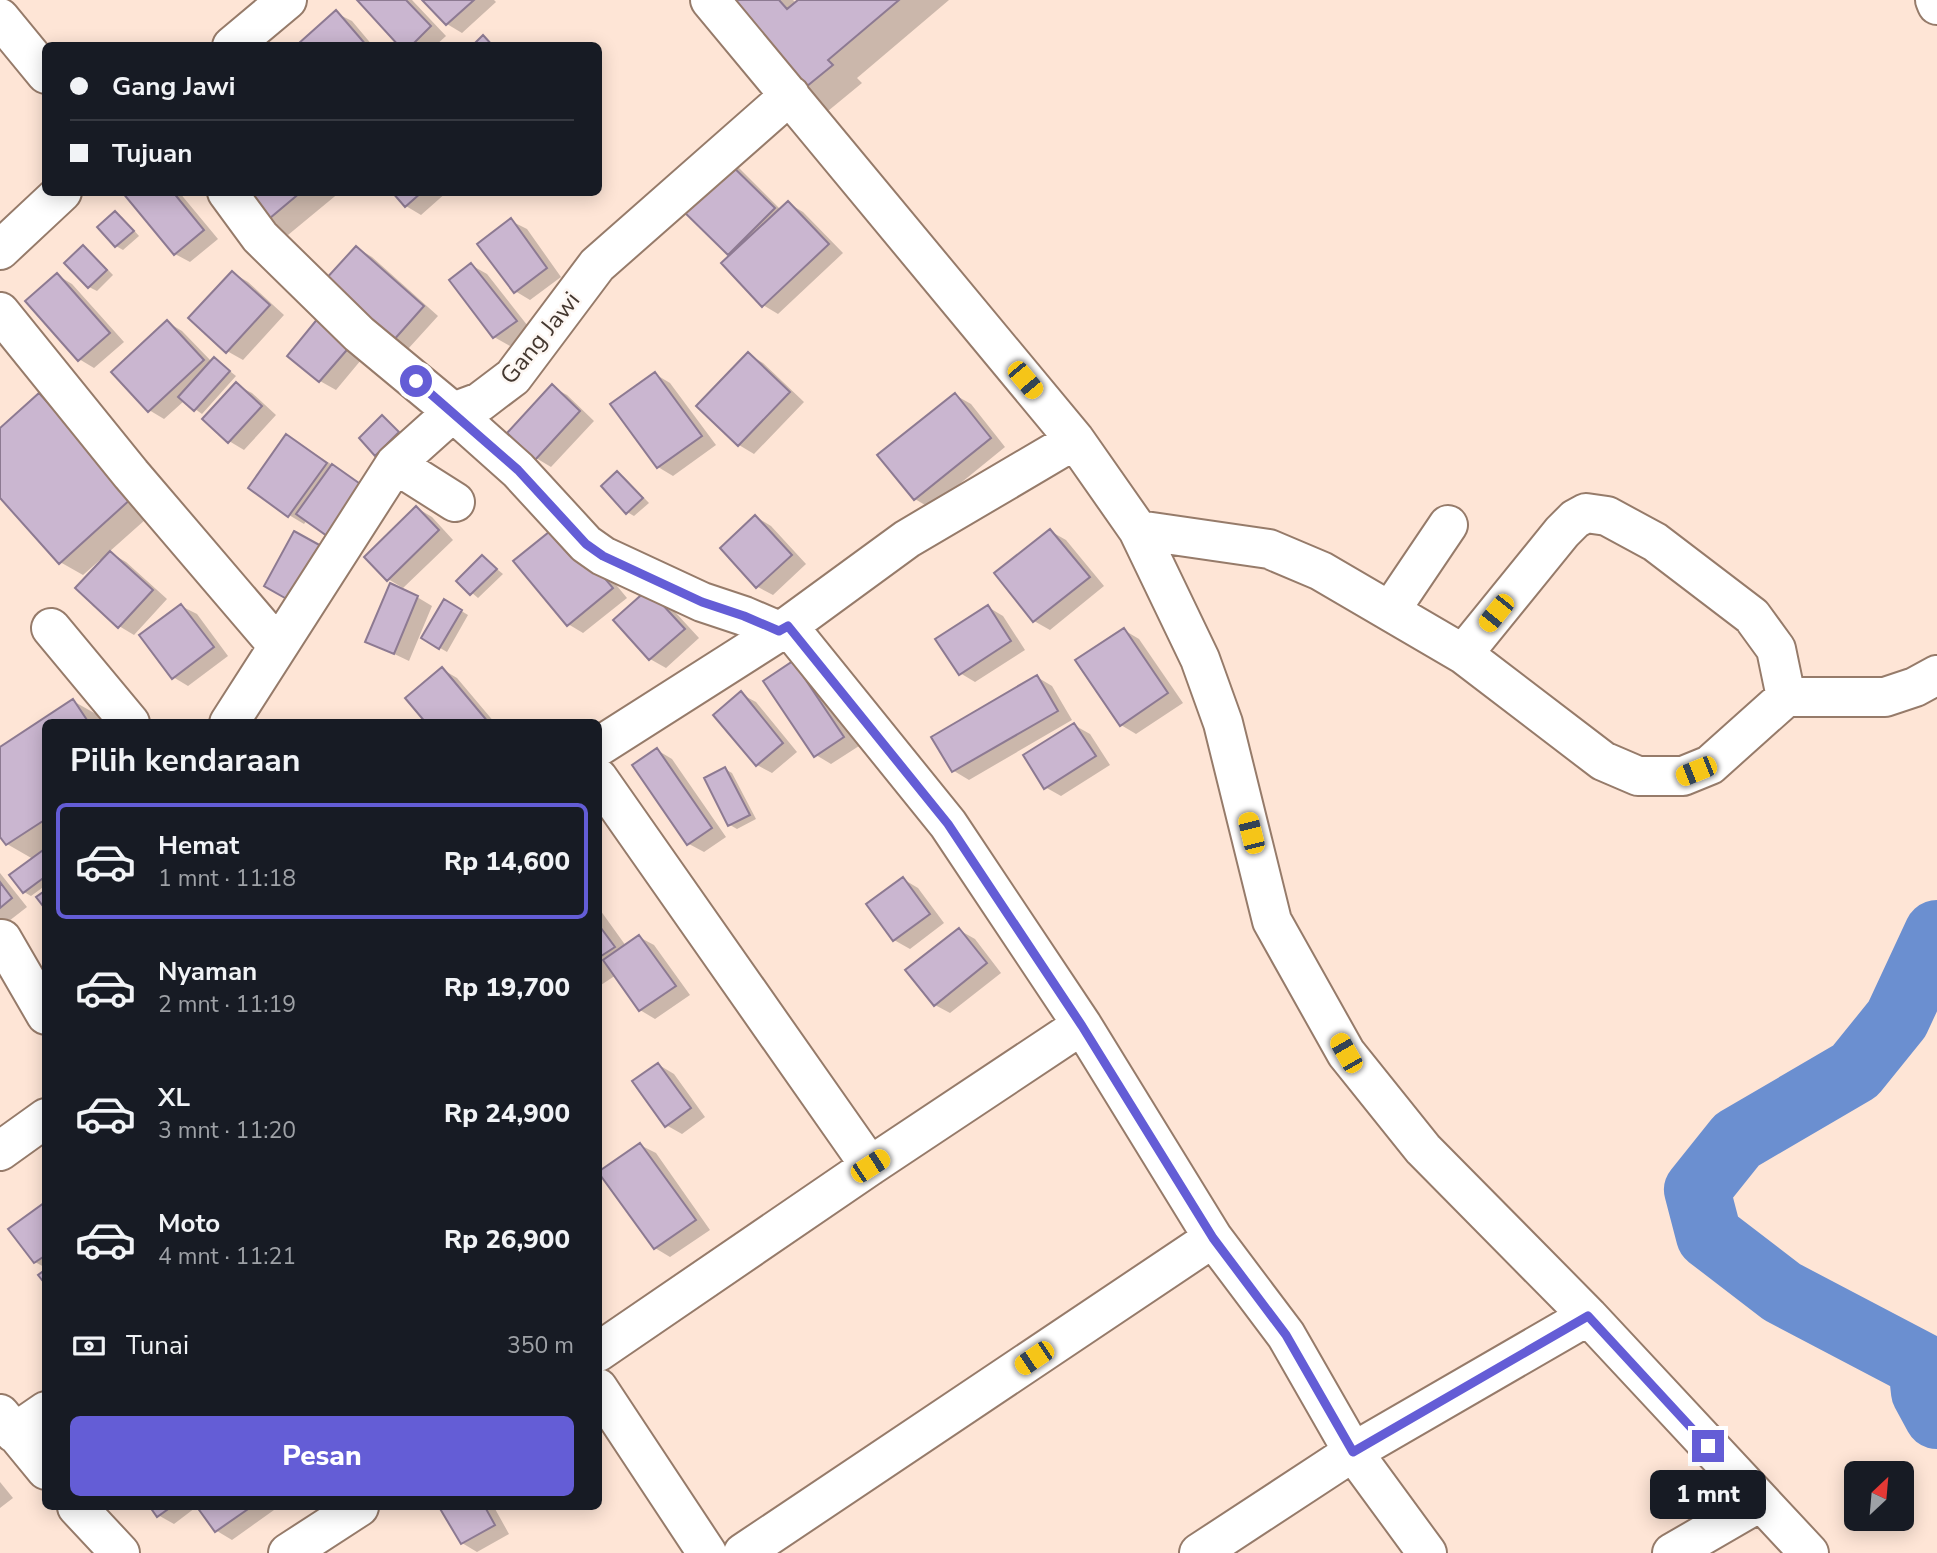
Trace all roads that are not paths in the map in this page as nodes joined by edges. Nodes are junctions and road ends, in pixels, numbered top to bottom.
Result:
1 (287, 0) edge
2 (710, 0) edge
3 (0, 18) edge
4 (237, 42) edge
5 (42, 70) edge
6 (790, 95) junction
7 (58, 196) edge
8 (230, 196) edge
9 (0, 250) edge
10 (0, 312) edge
11 (453, 412) junction
12 (1075, 440) junction
13 (396, 464) junction
14 (455, 502) dead end
15 (1448, 525) dead end
16 (1138, 530) junction
17 (1390, 611) junction
18 (51, 628) dead end
19 (783, 629) junction
20 (278, 646) junction
21 (1464, 654) junction
22 (1937, 675) edge
23 (1786, 697) junction
24 (127, 719) edge
25 (232, 719) edge
26 (602, 744) edge
27 (602, 784) edge
28 (2, 939) dead end
29 (42, 1008) edge
30 (1082, 1026) junction
31 (42, 1121) edge
32 (0, 1151) edge
33 (870, 1166) junction
34 (1213, 1238) junction
35 (1588, 1316) junction
36 (602, 1349) edge
37 (602, 1394) edge
38 (42, 1412) edge
39 (7, 1424) edge
40 (1353, 1452) junction
41 (42, 1465) edge
42 (1760, 1502) junction
43 (79, 1510) edge
44 (354, 1510) edge
45 (112, 1550) edge
46 (288, 1553) edge
47 (707, 1553) edge
48 (743, 1553) edge
49 (1199, 1553) edge
50 (1427, 1553) edge
51 (1671, 1553) edge
52 (1809, 1553) edge

1 - 4 main road
2 - 6 main road
3 - 5 main road
6 - 11 main road, Gang Jawi
6 - 12 main road
7 - 9 main road
8 - 11 main road
10 - 20 main road
11 - 13 main road, Gang Jawi
11 - 19 main road
12 - 16 main road
12 - 19 main road
13 - 14 main road
13 - 20 main road, Gang Jawi
15 - 17 main road
16 - 17 main road
16 - 35 main road
17 - 21 main road
18 - 24 main road
19 - 26 main road
19 - 30 main road
20 - 25 main road, Gang Jawi
21 - 23 main road
21 - 23 main road
22 - 23 main road
27 - 33 main road
28 - 29 main road
30 - 33 main road
30 - 34 main road
31 - 32 main road
33 - 36 main road
34 - 40 main road
34 - 48 main road
35 - 40 main road
35 - 42 main road
37 - 47 main road
38 - 39 main road
39 - 41 main road
40 - 49 main road
40 - 50 main road
42 - 51 main road
42 - 52 main road
43 - 45 main road
44 - 46 main road

